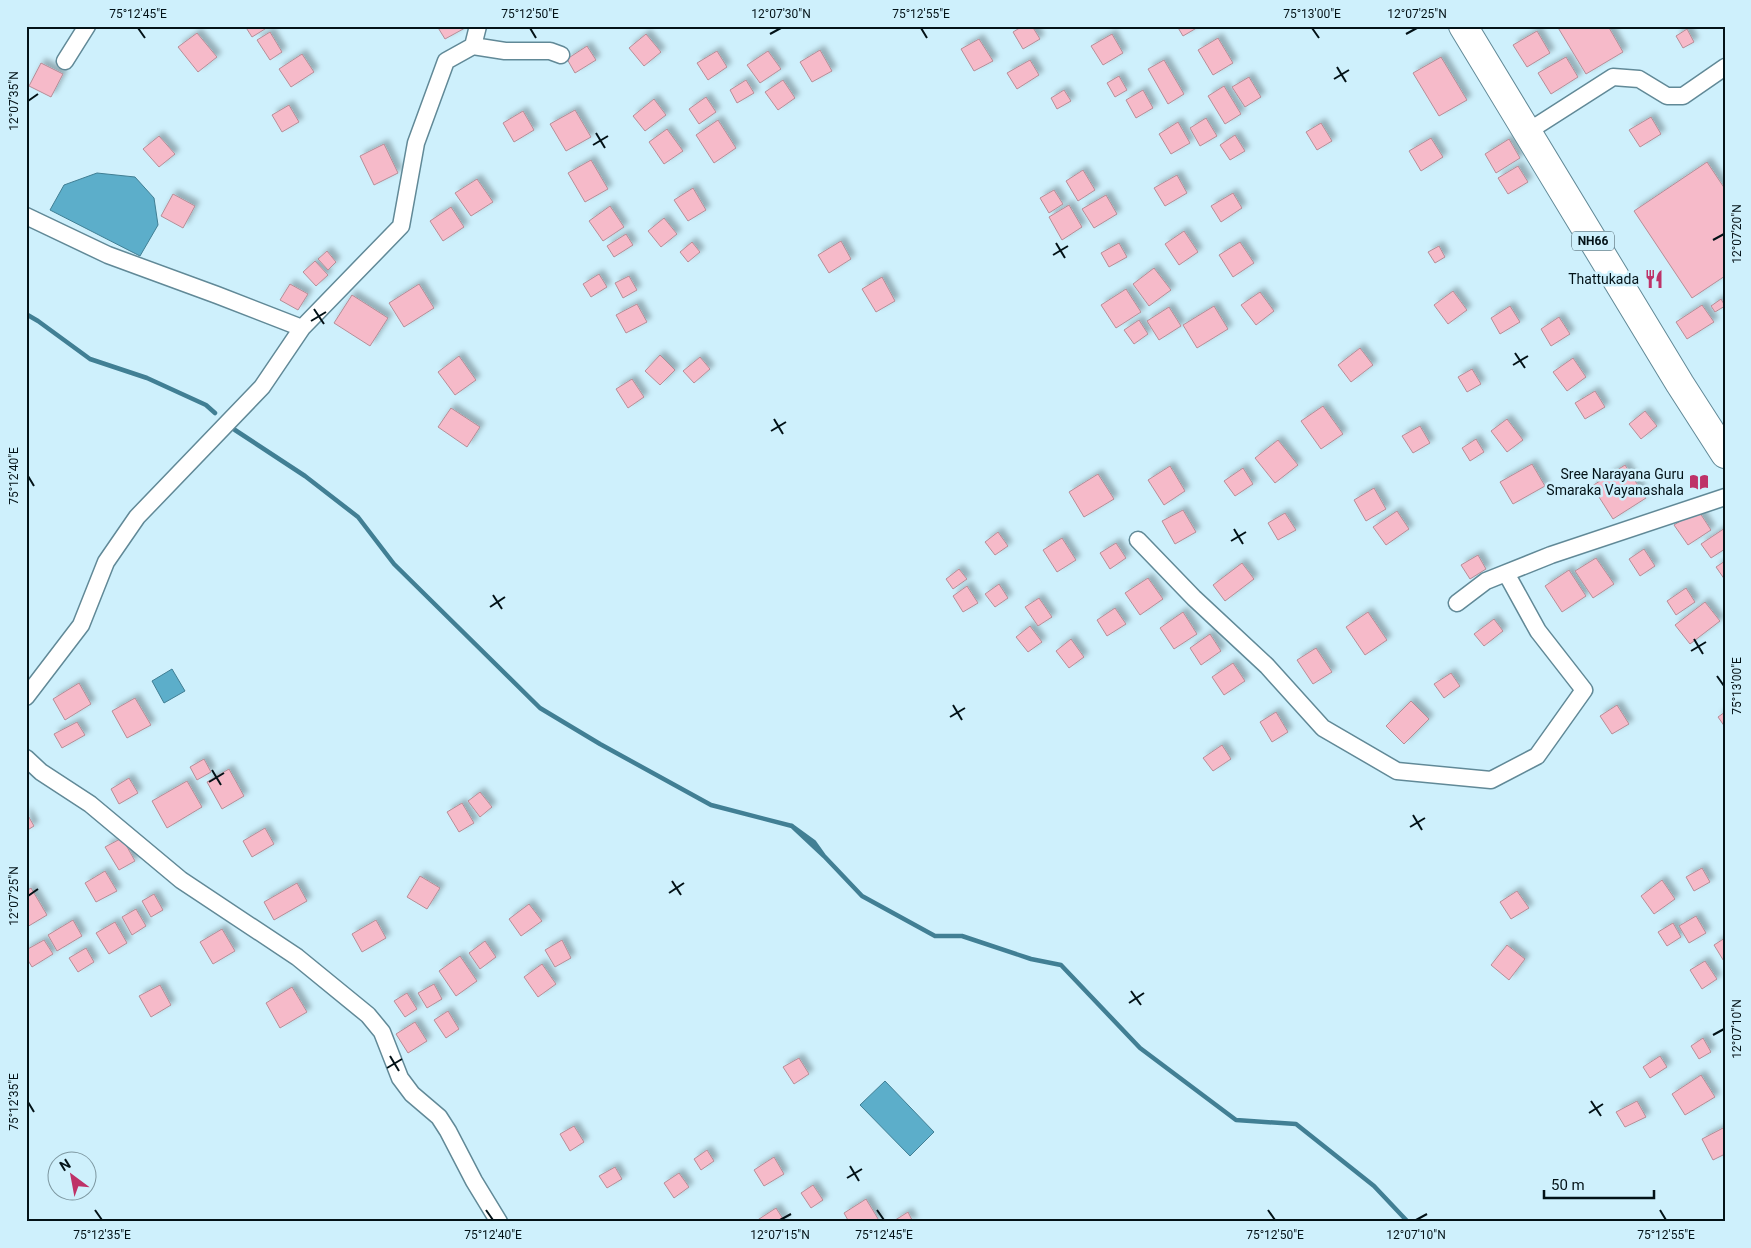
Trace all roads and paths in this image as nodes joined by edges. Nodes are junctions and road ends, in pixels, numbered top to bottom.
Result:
1 (87, 26) edge
2 (478, 26) edge
3 (1463, 26) edge
4 (473, 46) junction
5 (561, 55) dead end
6 (65, 61) dead end
7 (1725, 67) edge
8 (1527, 132) junction
9 (26, 216) edge
10 (302, 328) junction
11 (1725, 454) edge
12 (1725, 497) edge
13 (1138, 540) dead end
14 (1506, 573) junction
15 (1457, 603) dead end
16 (26, 697) edge
17 (26, 758) edge
18 (499, 1222) edge

1 - 6 street
2 - 4 street
3 - 8 highway, NH66
4 - 5 street
4 - 10 street
7 - 8 street
8 - 11 highway, NH66
9 - 10 street
10 - 16 street
12 - 14 street
13 - 14 street
14 - 15 street
17 - 18 street

